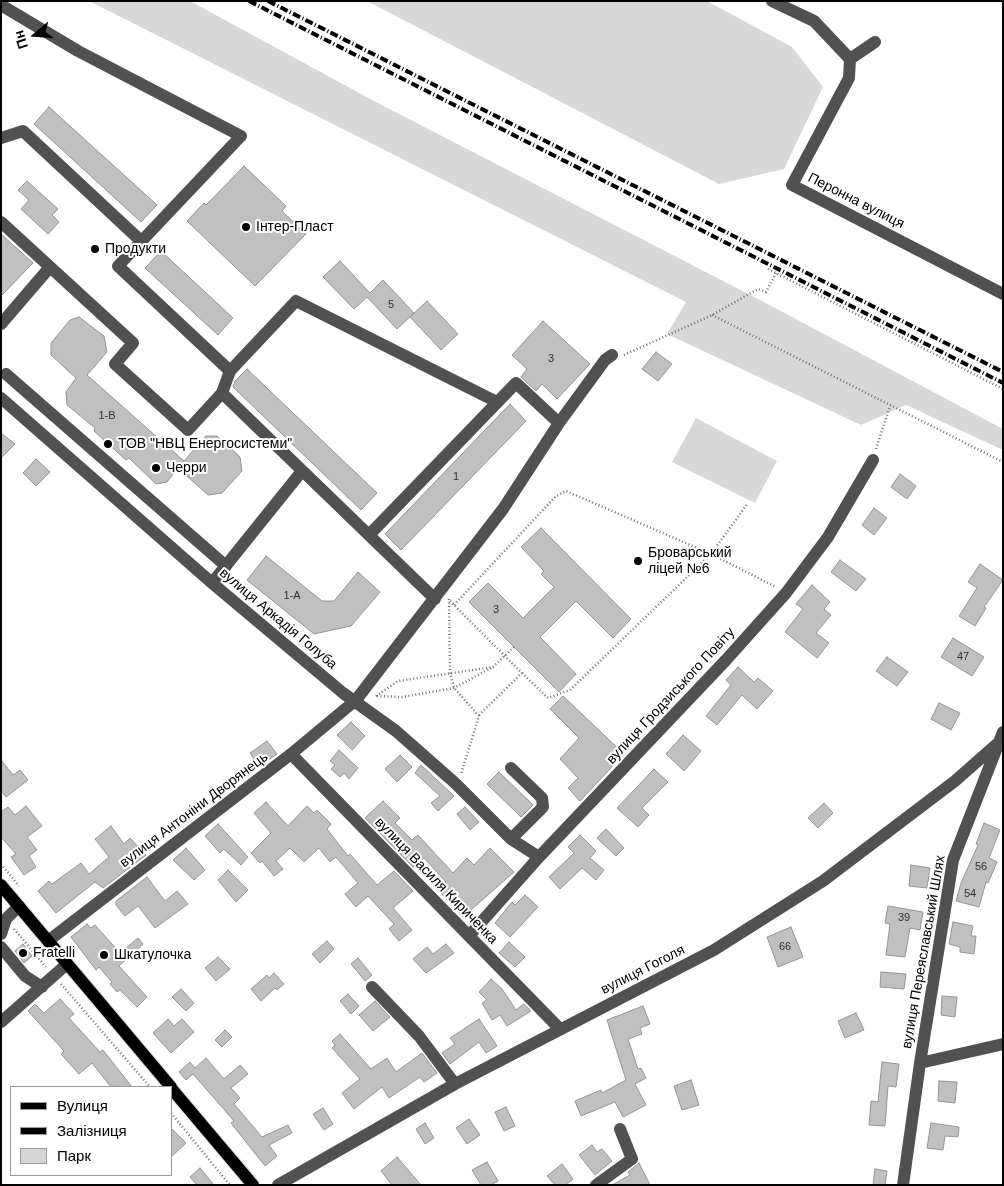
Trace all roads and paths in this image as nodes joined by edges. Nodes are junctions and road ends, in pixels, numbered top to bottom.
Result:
1 (772, 1) edge
2 (1, 5) edge
3 (875, 42) dead end
4 (850, 59) junction
5 (1, 138) edge
6 (1, 222) edge
7 (141, 241) junction
8 (50, 267) junction
9 (768, 269) dead end
10 (776, 274) junction
11 (1003, 294) edge
12 (712, 315) junction
13 (1, 324) edge
14 (612, 355) joint
15 (230, 371) junction
16 (6, 374) dead end
17 (1003, 388) edge
18 (222, 393) junction
19 (1, 398) edge
20 (497, 402) junction
21 (890, 406) junction
22 (560, 423) junction
23 (98, 455) junction
24 (873, 460) joint
25 (1003, 462) edge
26 (302, 470) junction
27 (84, 471) junction
28 (748, 503) dead end
29 (369, 535) junction
30 (711, 554) junction
31 (226, 566) junction
32 (212, 583) junction
33 (786, 593) junction
34 (442, 597) junction
35 (454, 605) junction
36 (514, 647) dead end
37 (505, 655) junction
38 (493, 667) junction
39 (450, 672) junction
40 (522, 672) junction
41 (454, 688) junction
42 (376, 696) junction
43 (356, 700) junction
44 (479, 716) junction
45 (1000, 738) edge
46 (291, 754) junction
47 (511, 768) dead end
48 (455, 783) junction
49 (510, 839) junction
50 (539, 857) junction
51 (1, 885) edge
52 (19, 906) junction
53 (6, 919) junction
54 (1, 934) edge
55 (28, 934) dead end
56 (469, 936) junction
57 (22, 938) junction
58 (48, 941) junction
59 (1, 947) edge
60 (67, 964) junction
61 (54, 976) junction
62 (372, 986) dead end
63 (42, 987) junction
64 (1, 1022) edge
65 (560, 1029) junction
66 (1003, 1044) edge
67 (920, 1063) junction
68 (455, 1084) junction
69 (149, 1086) edge
70 (170, 1086) edge
71 (172, 1088) edge
72 (172, 1114) edge
73 (620, 1129) dead end
74 (230, 1185) edge
75 (253, 1185) edge
76 (278, 1185) edge
77 (596, 1185) edge
78 (903, 1185) edge

1 - 4 street
2 - 7 street
3 - 4 street
4 - 11 street, Перонна вулиця
5 - 7 street
6 - 8 street
7 - 15 street
8 - 13 street
8 - 18 street
9 - 10 path
10 - 12 path
10 - 17 path
12 - 14 path
12 - 21 path
14 - 22 street, вулиця Антоніни Дворянець
15 - 18 street
15 - 20 street
16 - 23 street
18 - 26 street
19 - 27 street, вулиця Аркадія Голуба
20 - 22 street
20 - 29 street
21 - 24 path
21 - 25 path
22 - 34 street, вулиця Антоніни Дворянець
23 - 27 street
23 - 31 street
24 - 33 street, вулиця Гродзиського Повіту
26 - 29 street
26 - 31 street
27 - 32 street, вулиця Аркадія Голуба
28 - 30 path
29 - 34 street
30 - 33 path
30 - 35 path
30 - 40 path
31 - 32 street
32 - 43 street, вулиця Аркадія Голуба
33 - 50 street, вулиця Гродзиського Повіту
34 - 35 path
34 - 39 path
34 - 43 street, вулиця Антоніни Дворянець
35 - 37 path
36 - 37 path
37 - 38 path
37 - 40 path
38 - 39 path
38 - 41 path
39 - 41 path
39 - 42 path
40 - 44 path
41 - 42 path
41 - 44 path
42 - 43 path
43 - 46 street, вулиця Антоніни Дворянець
43 - 48 street, вулиця Аркадія Голуба
44 - 48 path
45 - 65 street, вулиця Гоголя
45 - 67 street, вулиця Переяславський Шлях
46 - 56 street, вулиця Василя Кириченка
46 - 58 street, вулиця Антоніни Дворянець
47 - 49 street
48 - 49 street, вулиця Аркадія Голуба
49 - 50 street, вулиця Аркадія Голуба
50 - 56 street, вулиця Гродзиського Повіту
51 - 52 main road
52 - 53 street
52 - 58 main road
53 - 54 street
53 - 57 path
55 - 57 path
56 - 65 street, вулиця Василя Кириченка
57 - 61 path
58 - 60 main road
59 - 63 street
60 - 61 street
60 - 70 main road
61 - 63 street
61 - 69 path
62 - 68 street
63 - 64 street
65 - 68 street, вулиця Гоголя
66 - 67 street
67 - 78 street, вулиця Переяславський Шлях
68 - 76 street, вулиця Гоголя
71 - 75 main road
72 - 74 path
73 - 77 street

